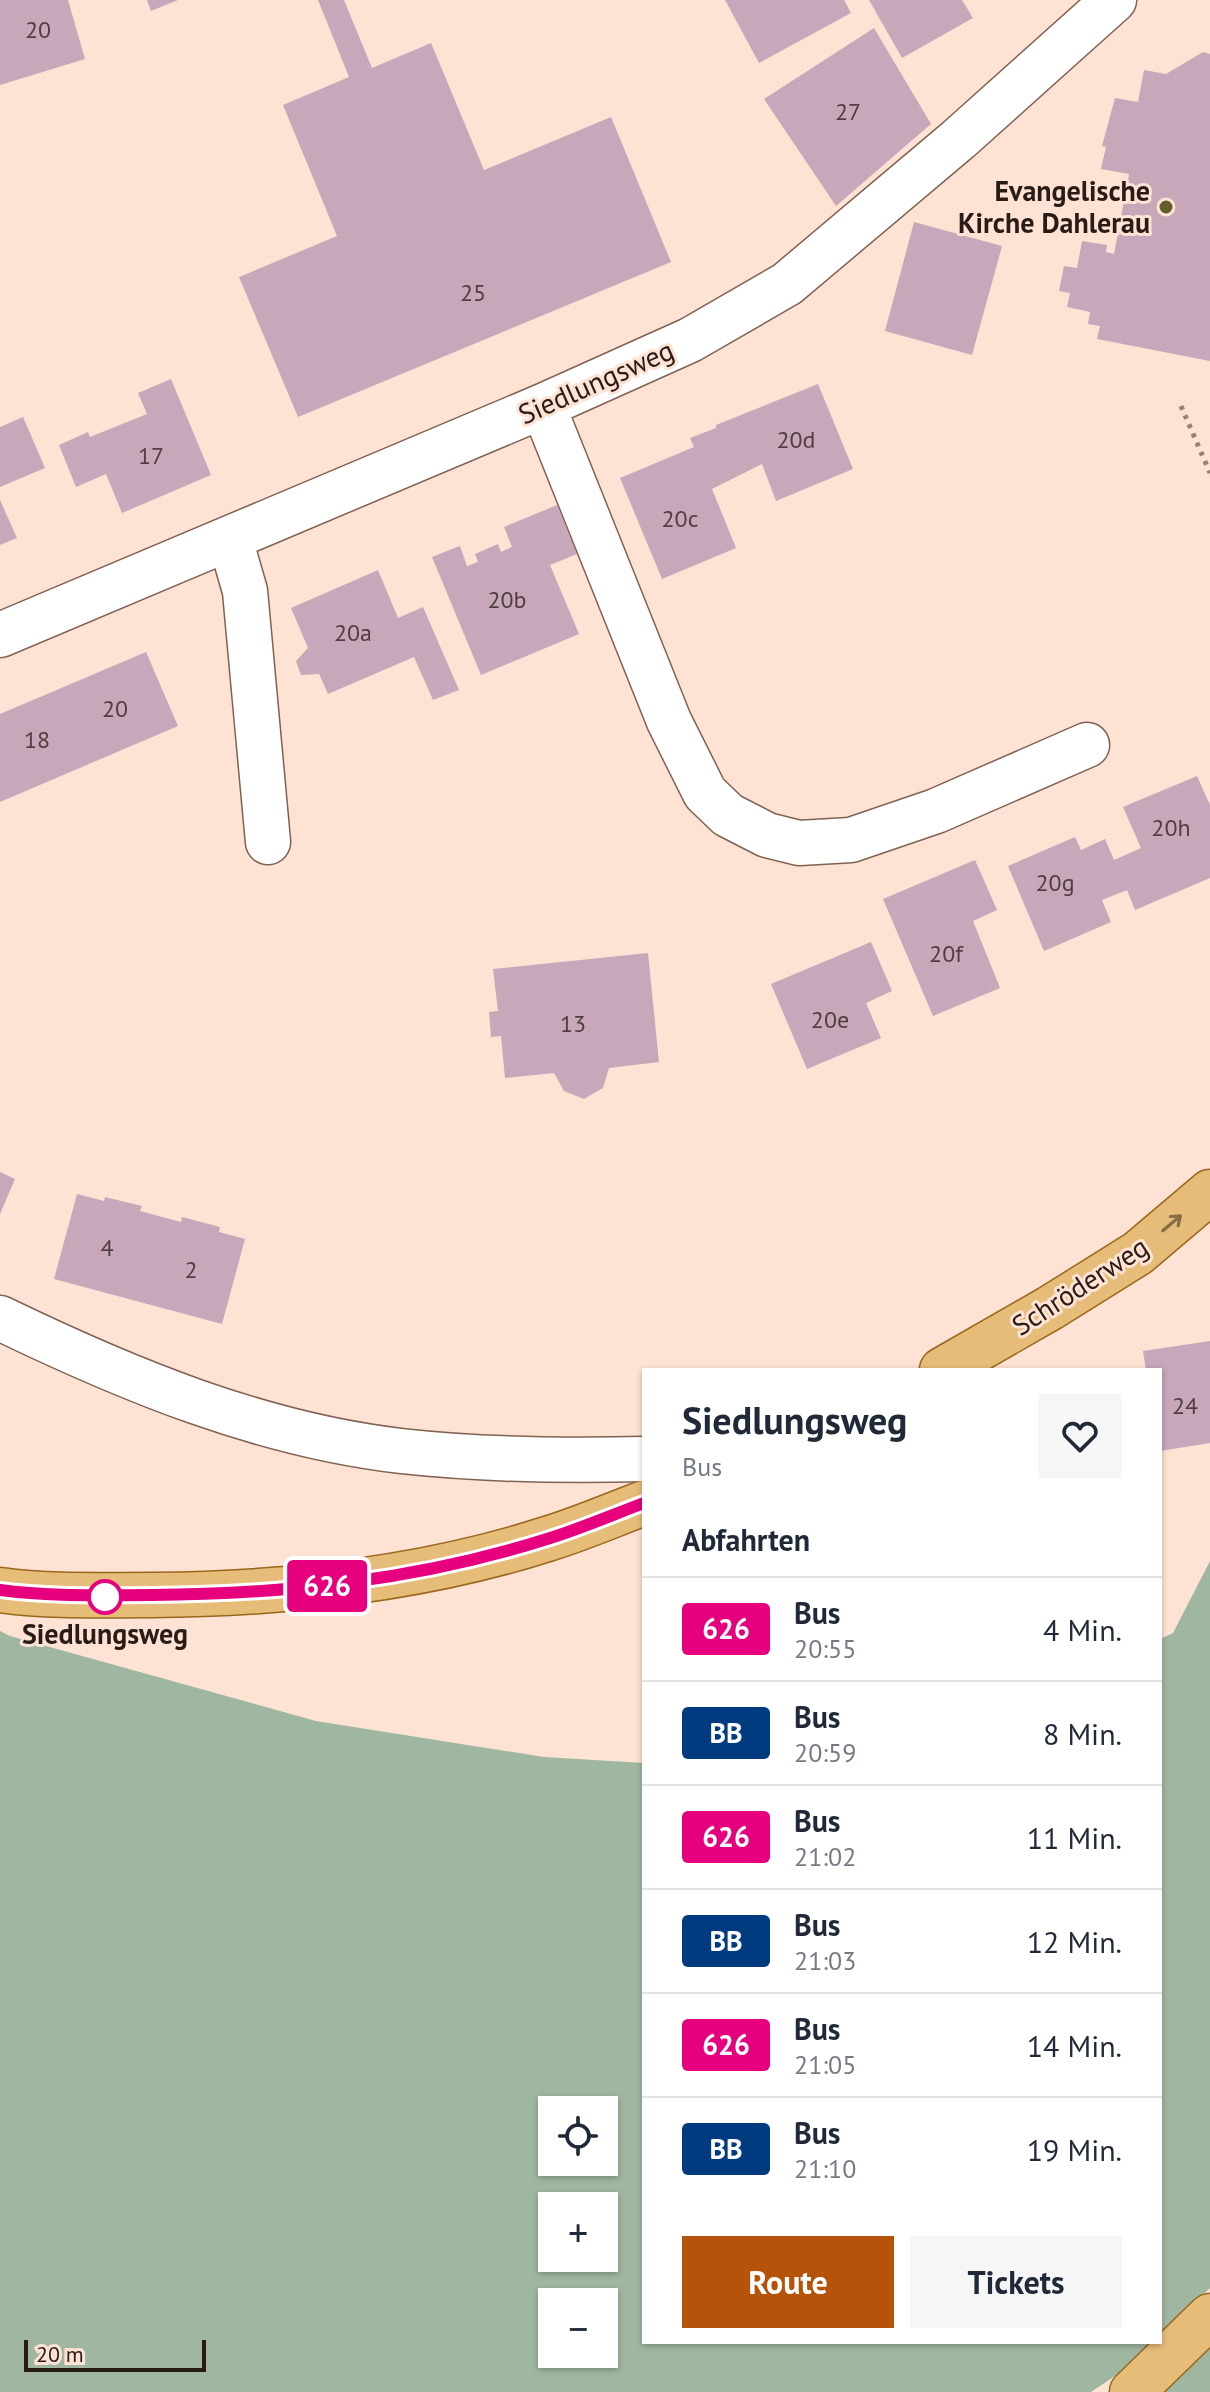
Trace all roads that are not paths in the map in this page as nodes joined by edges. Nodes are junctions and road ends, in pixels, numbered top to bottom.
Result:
1 (1114, 0) edge
2 (543, 406) junction
3 (230, 539) junction
4 (0, 635) edge
5 (1087, 745) dead end
6 (268, 842) dead end
7 (1210, 1192) edge
8 (0, 1318) edge
9 (945, 1368) edge
10 (642, 1459) edge
11 (642, 1504) edge
12 (0, 1590) edge
13 (1210, 2316) edge
14 (1132, 2392) edge

1 - 2 street, Siedlungsweg
2 - 3 street, Siedlungsweg
2 - 5 street
3 - 4 street, Siedlungsweg
3 - 6 street
9 -> 7 main road, Schröderweg
8 - 10 street
11 - 12 main road
13 - 14 main road

